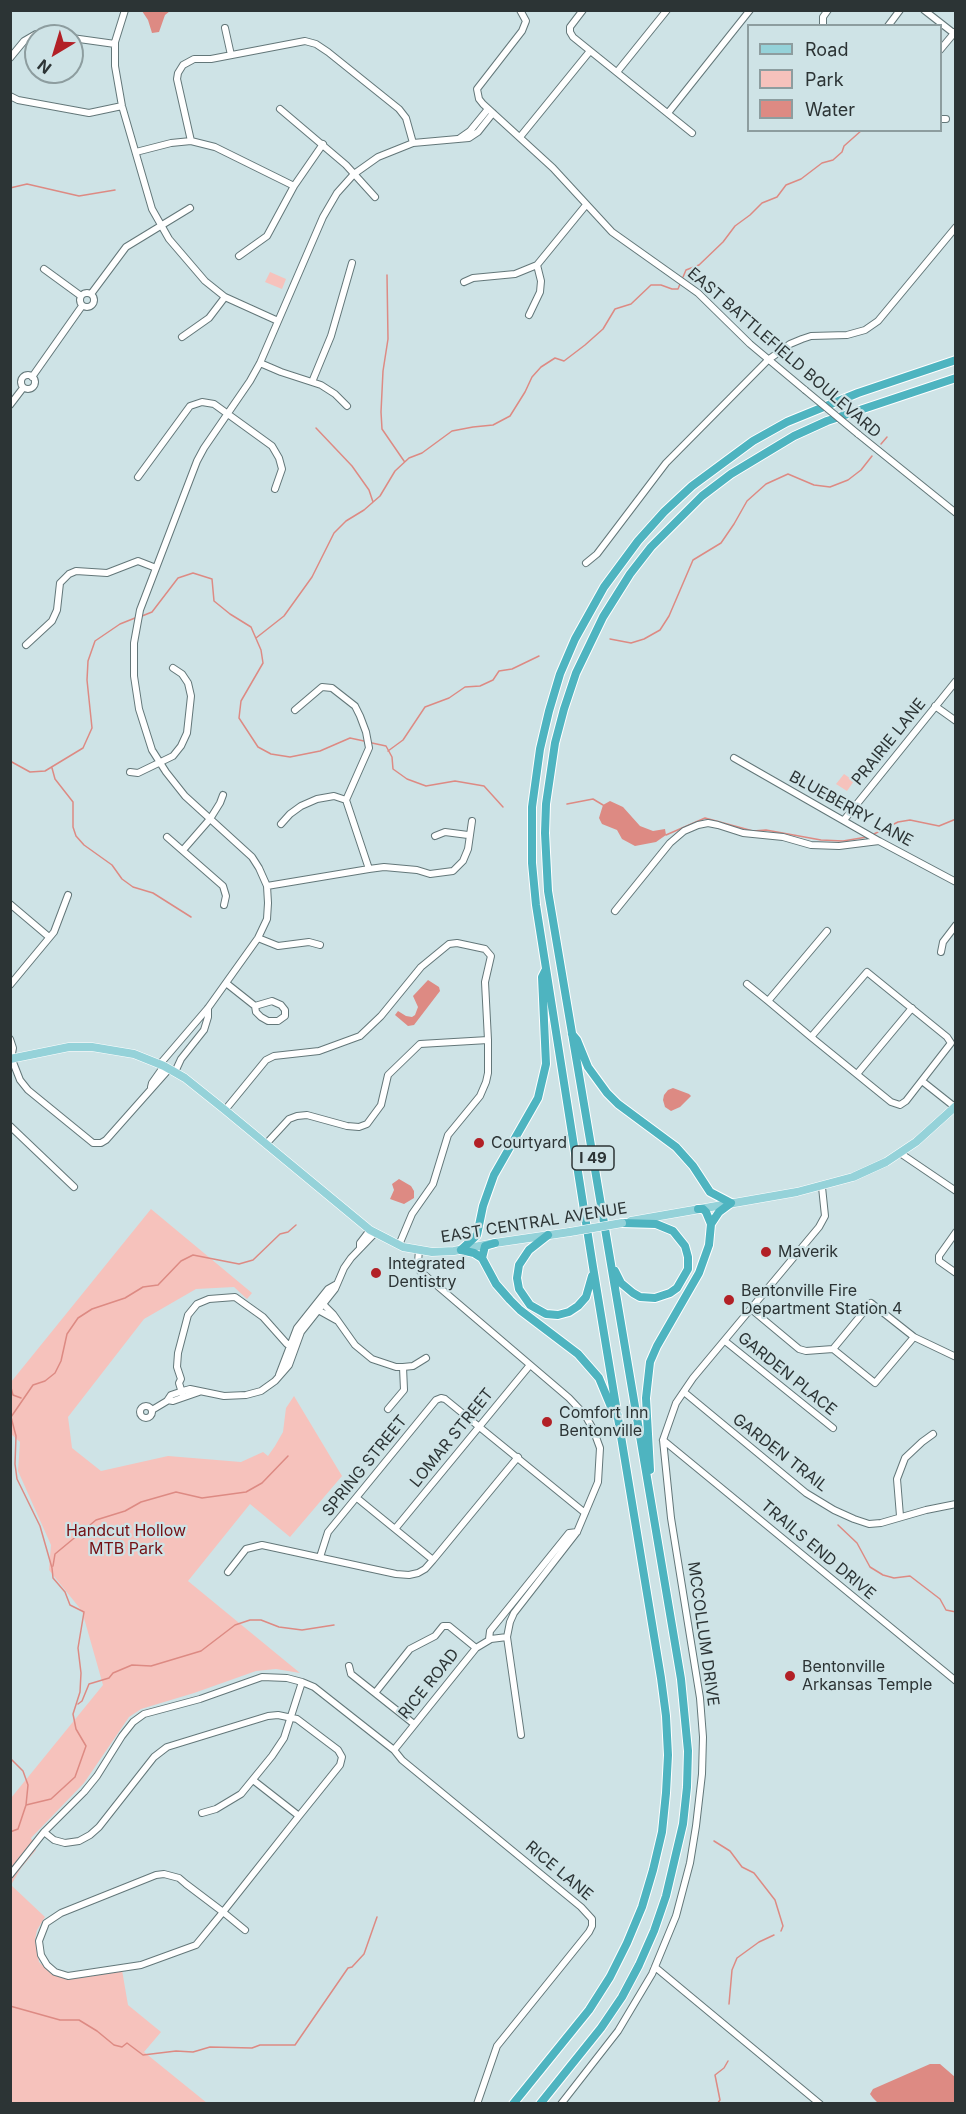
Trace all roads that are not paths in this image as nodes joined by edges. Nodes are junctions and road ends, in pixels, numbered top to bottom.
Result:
1 (125, 10) edge
2 (520, 10) edge
3 (583, 10) edge
4 (667, 10) edge
5 (750, 10) edge
6 (828, 10) edge
7 (900, 10) edge
8 (924, 10) edge
9 (824, 24) edge
10 (890, 24) edge
11 (225, 28) dead end
12 (955, 34) edge
13 (84, 40) edge
14 (24, 41) edge
15 (115, 44) junction
16 (942, 48) edge
17 (590, 51) junction
18 (231, 55) junction
19 (10, 58) edge
20 (617, 72) junction
21 (10, 96) edge
22 (122, 106) junction
23 (280, 110) dead end
24 (491, 111) junction
25 (668, 113) junction
26 (692, 133) dead end
27 (520, 137) junction
28 (191, 141) junction
29 (413, 143) junction
30 (323, 144) junction
31 (136, 152) junction
32 (354, 174) junction
33 (294, 186) junction
34 (375, 197) dead end
35 (586, 205) junction
36 (190, 208) dead end
37 (160, 225) junction
38 (956, 227) edge
39 (239, 256) dead end
40 (352, 263) dead end
41 (537, 265) junction
42 (44, 269) dead end
43 (464, 282) dead end
44 (91, 294) junction
45 (81, 296) junction
46 (225, 297) junction
47 (82, 306) junction
48 (529, 315) dead end
49 (278, 321) junction
50 (182, 337) dead end
51 (768, 360) junction
52 (956, 360) edge
53 (260, 363) junction
54 (32, 377) junction
55 (956, 378) edge
56 (312, 382) junction
57 (23, 388) junction
58 (10, 405) edge
59 (347, 405) dead end
60 (228, 413) junction
61 (138, 477) dead end
62 (276, 489) dead end
63 (956, 513) edge
64 (586, 563) dead end
65 (156, 568) junction
66 (26, 645) dead end
67 (173, 668) dead end
68 (956, 681) edge
69 (935, 706) junction
70 (295, 710) dead end
71 (956, 721) edge
72 (734, 758) dead end
73 (160, 764) junction
74 (130, 772) dead end
75 (223, 795) dead end
76 (346, 800) junction
77 (210, 819) junction
78 (844, 820) junction
79 (472, 821) dead end
80 (281, 824) dead end
81 (468, 835) junction
82 (435, 836) dead end
83 (167, 837) dead end
84 (879, 841) junction
85 (183, 850) junction
86 (369, 868) junction
87 (956, 882) edge
88 (267, 886) junction
89 (68, 895) dead end
90 (10, 904) edge
91 (224, 905) dead end
92 (615, 911) dead end
93 (956, 925) edge
94 (827, 931) dead end
95 (50, 937) junction
96 (258, 938) junction
97 (320, 945) dead end
98 (940, 952) dead end
99 (546, 968) junction
100 (11, 982) edge
101 (226, 983) junction
102 (747, 984) dead end
103 (768, 1000) junction
104 (255, 1006) junction
105 (208, 1008) junction
106 (912, 1008) junction
107 (571, 1033) junction
108 (811, 1037) junction
109 (10, 1039) edge
110 (488, 1040) junction
111 (11, 1058) edge
112 (167, 1068) junction
113 (856, 1074) junction
114 (922, 1081) junction
115 (955, 1107) edge
116 (225, 1110) junction
117 (10, 1126) edge
118 (267, 1144) junction
119 (900, 1153) junction
120 (74, 1187) dead end
121 (822, 1187) junction
122 (956, 1191) edge
123 (731, 1203) junction
124 (698, 1209) junction
125 (622, 1222) junction
126 (711, 1224) junction
127 (372, 1232) junction
128 (956, 1232) edge
129 (548, 1235) junction
130 (495, 1243) junction
131 (399, 1245) junction
132 (419, 1250) junction
133 (461, 1250) junction
134 (483, 1258) junction
135 (611, 1261) junction
136 (593, 1267) junction
137 (956, 1273) edge
138 (335, 1285) junction
139 (321, 1307) junction
140 (752, 1309) junction
141 (914, 1336) junction
142 (725, 1341) junction
143 (293, 1346) junction
144 (833, 1349) junction
145 (956, 1357) edge
146 (426, 1358) dead end
147 (530, 1365) junction
148 (403, 1367) junction
149 (684, 1392) junction
150 (185, 1393) junction
151 (388, 1409) dead end
152 (152, 1410) dead end
153 (479, 1426) junction
154 (833, 1428) dead end
155 (933, 1434) dead end
156 (663, 1440) junction
157 (625, 1455) junction
158 (518, 1457) junction
159 (649, 1494) junction
160 (357, 1498) junction
161 (956, 1504) edge
162 (585, 1513) junction
163 (900, 1516) junction
164 (395, 1529) junction
165 (577, 1532) junction
166 (320, 1557) junction
167 (433, 1560) junction
168 (228, 1572) dead end
169 (507, 1637) junction
170 (489, 1639) junction
171 (476, 1648) junction
172 (349, 1666) dead end
173 (956, 1681) edge
174 (302, 1682) junction
175 (375, 1693) junction
176 (290, 1718) junction
177 (414, 1724) junction
178 (521, 1735) dead end
179 (394, 1750) junction
180 (253, 1780) junction
181 (202, 1813) dead end
182 (298, 1816) junction
183 (44, 1832) junction
184 (10, 1875) edge
185 (223, 1912) junction
186 (245, 1930) dead end
187 (655, 1967) junction
188 (477, 2103) edge
189 (513, 2103) edge
190 (540, 2103) edge
191 (561, 2103) edge
192 (820, 2103) edge

1 - 15 street
2 - 24 street
3 - 17 street
4 - 20 street
5 - 25 street
6 - 9 street
7 - 10 street
8 - 12 street
11 - 18 street
12 - 16 street
13 - 15 street
14 - 19 street
15 - 22 street
17 - 20 street
17 - 27 street
18 - 28 street
18 - 29 street
20 - 25 street
21 - 22 street
22 - 31 street
23 - 30 street
24 - 27 street, EAST BATTLEFIELD BOULEVARD
24 - 29 street
25 - 26 street
27 - 35 street, EAST BATTLEFIELD BOULEVARD
28 - 31 street
28 - 33 street
29 - 32 street
30 - 32 street
30 - 33 street
31 - 37 street
32 - 34 street
32 - 49 street
33 - 39 street
35 - 41 street
35 - 51 street, EAST BATTLEFIELD BOULEVARD
36 - 37 street
37 - 44 street
37 - 46 street
38 - 51 street
40 - 56 street
41 - 43 street
41 - 48 street
42 - 45 street
44 - 45 street
44 - 47 street
45 - 47 street
46 - 49 street
46 - 50 street
47 - 54 street
49 - 53 street
51 - 63 street, EAST BATTLEFIELD BOULEVARD, bridge
51 - 64 street
52 - 99 highway, I 49
53 - 56 street
53 - 60 street
54 - 57 street
54 - 57 street
55 - 107 highway, I 49
56 - 59 street
57 - 58 street
60 - 61 street
60 - 62 street
60 - 65 street
65 - 66 street
65 - 73 street
67 - 73 street
68 - 69 street, PRAIRIE LANE
69 - 71 street
69 - 78 street, PRAIRIE LANE
70 - 76 street
72 - 78 street, BLUEBERRY LANE
73 - 74 street
73 - 77 street
75 - 77 street
76 - 80 street
76 - 86 street
77 - 85 street
77 - 88 street
78 - 84 street, BLUEBERRY LANE
79 - 81 street
81 - 82 street
81 - 86 street
83 - 85 street
84 - 87 street, BLUEBERRY LANE
84 - 92 street
85 - 91 street
86 - 88 street
88 - 96 street
89 - 95 street
90 - 95 street
93 - 98 street
94 - 103 street
95 - 100 street
96 - 97 street
96 - 101 street
99 - 133 highway
99 - 136 highway, I 49
101 - 104 street
101 - 105 street
102 - 103 street
103 - 108 street
104 - 104 street
105 - 112 street
105 - 112 street
106 - 108 street
106 - 113 street
106 - 114 street
107 - 123 highway
107 - 135 highway, I 49
108 - 113 street
109 - 111 street
110 - 116 street
110 - 118 street
110 - 131 street
111 - 112 main road, EAST CENTRAL AVENUE
111 - 112 street
112 - 116 main road, EAST CENTRAL AVENUE
113 - 114 street
114 - 115 street
115 - 119 main road, EAST CENTRAL AVENUE
116 - 118 main road, EAST CENTRAL AVENUE
117 - 120 street
118 - 127 main road, EAST CENTRAL AVENUE
119 - 121 main road, EAST CENTRAL AVENUE
119 - 122 street
121 - 123 main road, EAST CENTRAL AVENUE
121 - 140 street, MCCOLLUM DRIVE
123 - 124 main road, EAST CENTRAL AVENUE
123 - 126 highway
124 - 125 main road, EAST CENTRAL AVENUE
124 - 126 highway
125 - 129 main road, EAST CENTRAL AVENUE, bridge
125 - 135 highway
126 - 159 highway
127 - 131 main road, EAST CENTRAL AVENUE
127 - 138 street
128 - 137 street
129 - 130 main road, EAST CENTRAL AVENUE
129 - 136 highway
130 - 133 main road, EAST CENTRAL AVENUE
130 - 134 highway
131 - 132 main road, EAST CENTRAL AVENUE
132 - 133 main road, EAST CENTRAL AVENUE
132 - 147 street
133 - 134 highway
134 - 157 highway
135 - 159 highway, I 49
136 - 157 highway, I 49
138 - 139 street
138 - 143 street
139 - 143 street
139 - 148 street
140 - 142 street, MCCOLLUM DRIVE
140 - 144 street
141 - 144 street
141 - 144 street
141 - 145 street
142 - 149 street, MCCOLLUM DRIVE
142 - 154 street, GARDEN PLACE
143 - 150 street
143 - 150 street
146 - 148 street
147 - 153 street, LOMAR STREET
147 - 162 street
148 - 151 street
149 - 156 street, MCCOLLUM DRIVE
149 - 163 street, GARDEN TRAIL
150 - 152 street
153 - 158 street
153 - 160 street, SPRING STREET
153 - 164 street, LOMAR STREET
155 - 163 street
156 - 173 street, TRAILS END DRIVE
156 - 187 street, MCCOLLUM DRIVE
157 - 189 highway, I 49
158 - 162 street
158 - 167 street
159 - 190 highway, I 49
160 - 164 street
160 - 166 street, SPRING STREET
161 - 163 street, GARDEN TRAIL
162 - 165 street
164 - 167 street
165 - 169 street
165 - 170 street, RICE ROAD
166 - 167 street
166 - 168 street
169 - 170 street, RICE ROAD
169 - 178 street
170 - 171 street, RICE ROAD
171 - 175 street
171 - 177 street, RICE ROAD
172 - 175 street
174 - 176 street
174 - 179 street
174 - 183 street
175 - 177 street
176 - 180 street
176 - 182 street
176 - 183 street
177 - 179 street, RICE ROAD
179 - 188 street, RICE LANE
180 - 181 street
180 - 182 street
182 - 185 street
183 - 184 street
185 - 185 street
185 - 186 street
187 - 191 street, MCCOLLUM DRIVE
187 - 192 street

